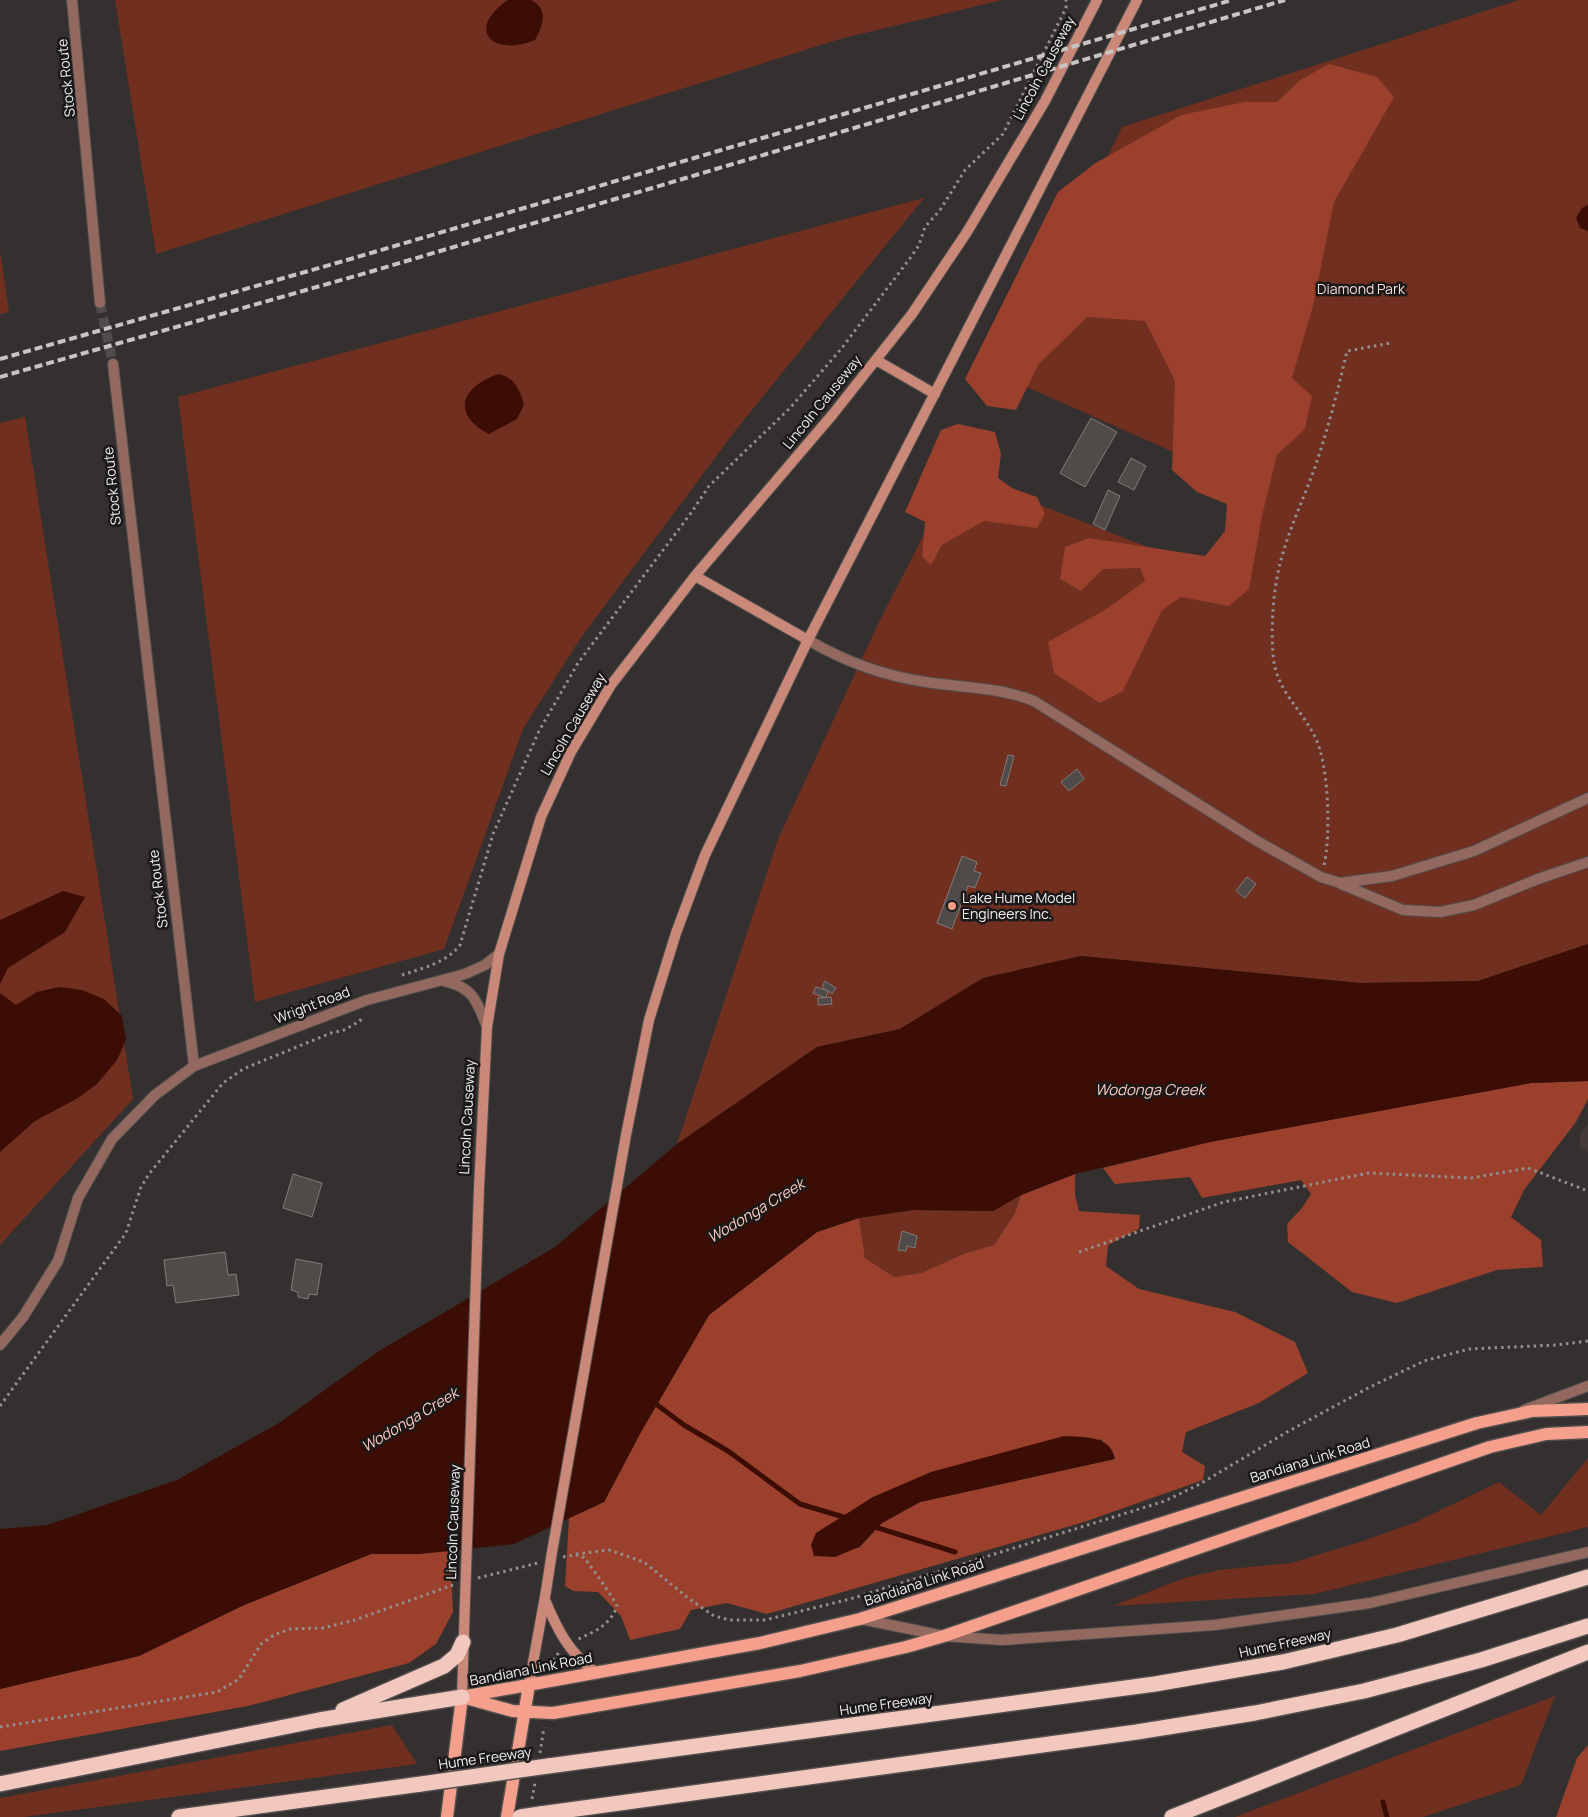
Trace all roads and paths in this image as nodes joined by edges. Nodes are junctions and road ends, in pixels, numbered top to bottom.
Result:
1 (72, 0) edge
2 (1066, 0) edge
3 (1097, 0) edge
4 (1137, 0) edge
5 (100, 303) tunnel mouth
6 (1391, 343) dead end
7 (876, 360) junction
8 (113, 364) tunnel mouth
9 (935, 394) junction
10 (695, 576) junction
11 (808, 640) junction
12 (1588, 798) edge
13 (1576, 804) junction
14 (1588, 808) edge
15 (1588, 862) edge
16 (1321, 877) junction
17 (1340, 883) junction
18 (499, 954) junction
19 (397, 977) dead end
20 (443, 981) junction
21 (367, 1000) junction
22 (487, 1027) junction
23 (194, 1066) junction
24 (1588, 1191) edge
25 (1079, 1252) dead end
26 (1588, 1341) edge
27 (0, 1344) edge
28 (1588, 1386) edge
29 (0, 1406) edge
30 (1588, 1409) edge
31 (1514, 1414) junction
32 (1588, 1432) edge
33 (1588, 1552) edge
34 (576, 1554) junction
35 (558, 1559) dead end
36 (539, 1563) dead end
37 (1588, 1577) edge
38 (473, 1579) dead end
39 (457, 1584) dead end
40 (545, 1595) junction
41 (860, 1619) junction
42 (1588, 1626) edge
43 (944, 1636) junction
44 (463, 1642) junction
45 (568, 1646) junction
46 (1588, 1652) edge
47 (595, 1672) junction
48 (529, 1685) junction
49 (462, 1697) junction
50 (524, 1712) junction
51 (319, 1720) junction
52 (0, 1727) edge
53 (0, 1784) edge
54 (179, 1817) edge
55 (447, 1817) edge
56 (507, 1817) edge
57 (520, 1817) edge
58 (1172, 1817) edge

1 - 5 street, Stock Route
2 - 19 path
3 - 7 main road, Lincoln Causeway
4 - 9 main road
6 - 16 path
7 - 9 main road
7 - 10 main road, Lincoln Causeway
8 - 23 street, Stock Route
9 - 11 main road
10 - 11 main road
10 - 18 main road, Lincoln Causeway
11 - 16 street
11 - 40 main road, bridge
12 - 13 street
13 - 14 street
13 - 17 street
15 - 17 street
16 - 17 street
18 - 20 street, Wright Road
18 - 22 main road, Lincoln Causeway
20 - 21 street, Wright Road
20 - 22 street
21 - 23 street, Wright Road
21 - 29 path
22 - 44 main road, Lincoln Causeway, bridge
23 - 27 street
24 - 25 path
26 - 34 path
28 - 31 street
30 - 31 main road, Bandiana Link Road
31 - 41 main road, Bandiana Link Road
32 - 43 main road, Bandiana Link Road
33 - 43 street
34 - 35 path
34 - 45 path
36 - 38 path
37 - 54 highway, Hume Freeway, bridge
39 - 52 path
40 - 45 main road
40 - 48 main road
41 - 43 street
41 - 47 main road, Bandiana Link Road
42 - 57 highway, bridge
43 - 50 main road, Bandiana Link Road
44 - 49 main road, Lincoln Causeway
44 - 51 highway
45 - 47 main road
46 - 58 highway
47 - 48 main road, Bandiana Link Road
48 - 49 main road, Bandiana Link Road
48 - 50 main road
49 - 50 main road, Bandiana Link Road
49 - 51 highway
49 - 55 main road
50 - 56 main road
51 - 53 highway

